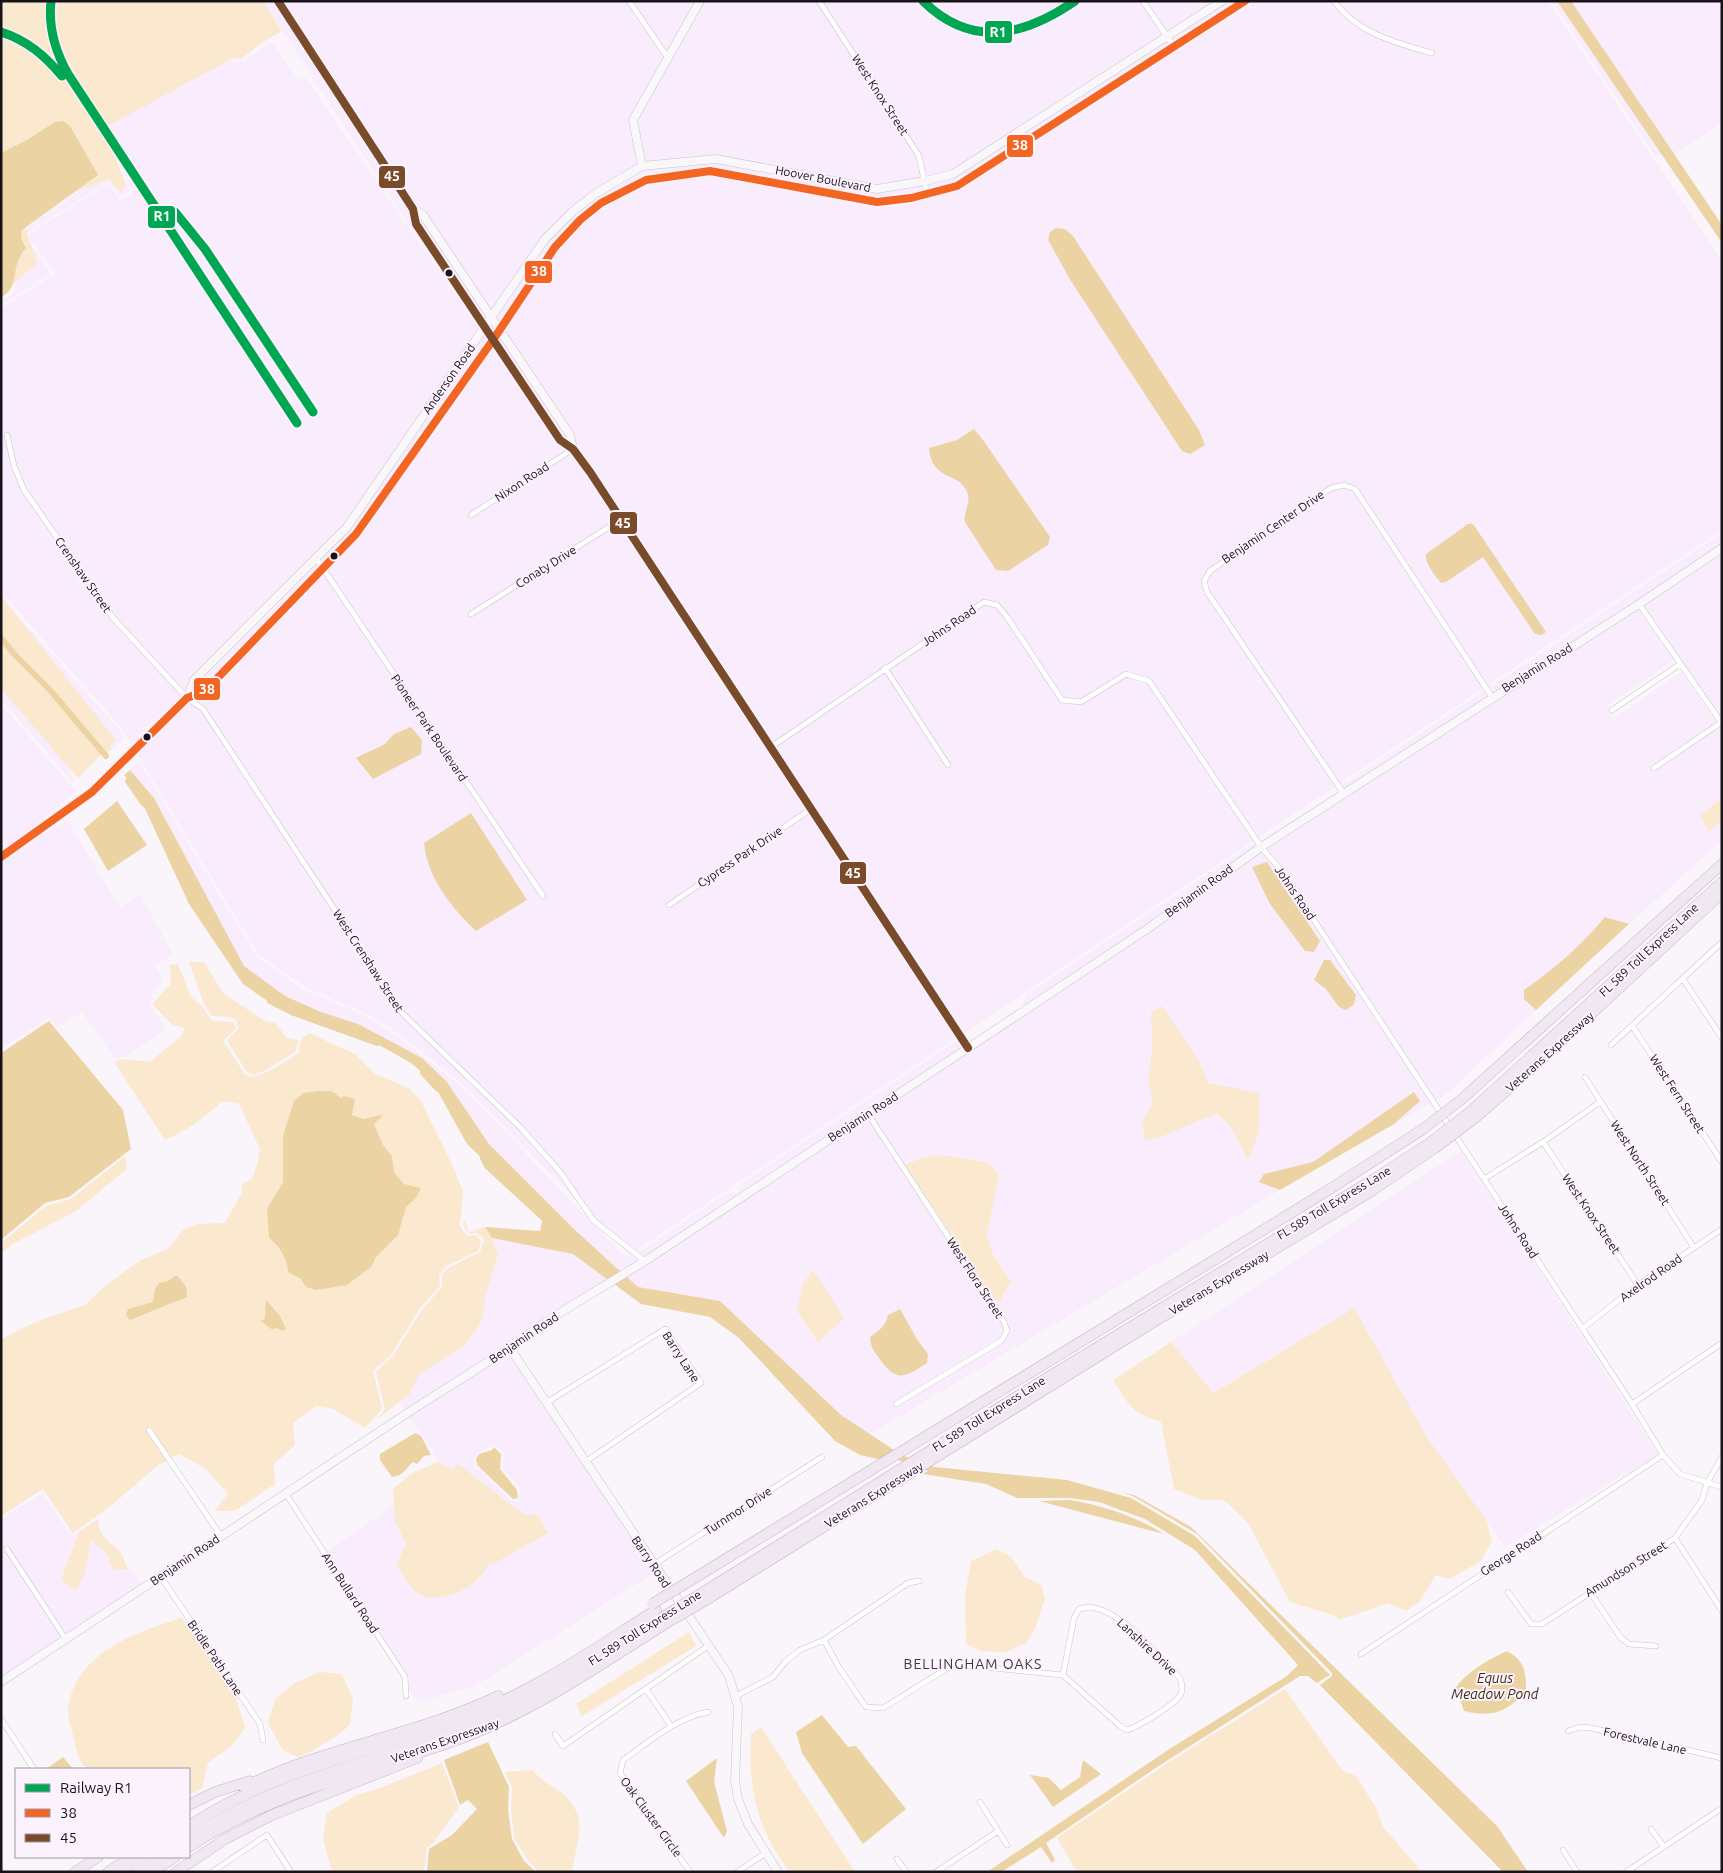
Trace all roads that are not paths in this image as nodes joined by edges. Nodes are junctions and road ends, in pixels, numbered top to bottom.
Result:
1 (278, 1) edge
2 (629, 1) edge
3 (700, 1) edge
4 (819, 1) edge
5 (1143, 1) edge
6 (1222, 1) edge
7 (1246, 1) edge
8 (1334, 1) edge
9 (1167, 36) junction
10 (1174, 47) junction
11 (1432, 53) dead end
12 (668, 58) junction
13 (642, 166) junction
14 (646, 180) joint
15 (925, 181) junction
16 (927, 194) junction
17 (413, 208) junction
18 (492, 317) junction
19 (485, 327) junction
20 (500, 329) junction
21 (493, 340) junction
22 (7, 435) dead end
23 (574, 449) junction
24 (471, 515) dead end
25 (620, 520) junction
26 (1722, 548) edge
27 (316, 558) junction
28 (323, 569) junction
29 (1639, 604) junction
30 (471, 614) dead end
31 (1680, 664) junction
32 (885, 668) junction
33 (1492, 697) junction
34 (187, 698) junction
35 (1612, 710) dead end
36 (1721, 722) edge
37 (771, 748) junction
38 (948, 765) dead end
39 (1654, 768) dead end
40 (1344, 794) junction
41 (811, 809) junction
42 (1261, 847) junction
43 (1, 857) edge
44 (1722, 864) edge
45 (1722, 882) edge
46 (1722, 893) edge
47 (543, 896) dead end
48 (669, 905) dead end
49 (1722, 942) edge
50 (1683, 979) junction
51 (1632, 1027) junction
52 (1722, 1038) edge
53 (1611, 1045) dead end
54 (968, 1048) junction
55 (1585, 1078) dead end
56 (1600, 1102) junction
57 (868, 1114) junction
58 (1473, 1114) junction
59 (1543, 1142) junction
60 (1722, 1162) edge
61 (1484, 1179) junction
62 (1722, 1229) edge
63 (1694, 1248) junction
64 (645, 1261) junction
65 (1638, 1285) junction
66 (1582, 1329) junction
67 (1722, 1343) edge
68 (510, 1348) junction
69 (546, 1403) junction
70 (896, 1404) dead end
71 (1632, 1404) junction
72 (149, 1430) dead end
73 (1663, 1455) junction
74 (822, 1457) dead end
75 (1722, 1457) edge
76 (585, 1462) junction
77 (1707, 1483) junction
78 (1722, 1487) edge
79 (286, 1494) junction
80 (221, 1536) junction
81 (1675, 1538) junction
82 (7, 1549) dead end
83 (653, 1565) junction
84 (161, 1577) junction
85 (919, 1581) dead end
86 (699, 1589) junction
87 (1508, 1592) dead end
88 (1590, 1592) junction
89 (1722, 1610) edge
90 (658, 1614) junction
91 (65, 1638) junction
92 (824, 1640) junction
93 (708, 1646) junction
94 (1656, 1646) dead end
95 (1361, 1654) dead end
96 (1063, 1675) junction
97 (1, 1682) edge
98 (646, 1689) junction
99 (406, 1696) dead end
100 (736, 1696) junction
101 (708, 1712) dead end
102 (1, 1719) edge
103 (671, 1726) junction
104 (1568, 1731) dead end
105 (555, 1734) dead end
106 (263, 1740) dead end
107 (450, 1742) junction
108 (1722, 1758) edge
109 (33, 1768) edge
110 (258, 1780) junction
111 (980, 1802) dead end
112 (190, 1804) edge
113 (1722, 1808) edge
114 (190, 1817) edge
115 (190, 1825) edge
116 (1652, 1829) dead end
117 (998, 1831) junction
118 (190, 1837) edge
119 (1007, 1845) dead end
120 (190, 1847) edge
121 (1664, 1847) junction
122 (1563, 1850) dead end
123 (766, 1853) junction
124 (96, 1858) edge
125 (129, 1858) edge
126 (142, 1858) edge
127 (159, 1858) edge
128 (173, 1858) edge
129 (897, 1859) dead end
130 (75, 1872) edge
131 (108, 1872) edge
132 (121, 1872) edge
133 (138, 1872) edge
134 (152, 1872) edge
135 (176, 1872) edge
136 (212, 1872) edge
137 (291, 1872) edge
138 (690, 1872) edge
139 (737, 1872) edge
140 (778, 1872) edge
141 (906, 1872) edge
142 (936, 1872) edge
143 (1577, 1872) edge
144 (1626, 1872) edge

1 - 17 street
2 - 12 street
3 - 12 street
4 - 15 street, West Knox Street
5 - 9 street
6 - 9 street, Hoover Boulevard
7 - 10 street, Hoover Boulevard
8 - 11 street
9 - 10 street
9 - 15 street, Hoover Boulevard
10 - 16 street, Hoover Boulevard
12 - 13 street
13 - 15 street, Hoover Boulevard
13 - 18 street, Anderson Road
14 - 16 street, Hoover Boulevard
14 - 20 street, Anderson Road
15 - 16 street, West Knox Street
17 - 18 street
17 - 19 street
18 - 19 street, Anderson Road
18 - 20 street
19 - 21 street
19 - 27 street, Anderson Road
20 - 21 street, Anderson Road
20 - 23 street
21 - 23 street
21 - 28 street, Anderson Road
22 - 34 street, Crenshaw Street
23 - 24 street, Nixon Road
23 - 25 street
25 - 30 street, Conaty Drive
25 - 37 street
26 - 29 street, Benjamin Road
27 - 28 street, Pioneer Park Boulevard
27 - 34 street, Anderson Road
28 - 34 street, Anderson Road
28 - 47 street, Pioneer Park Boulevard
29 - 31 street
29 - 33 street, Benjamin Road
31 - 35 street
31 - 36 street
32 - 37 street, Johns Road
32 - 38 street
32 - 42 street, Johns Road
33 - 40 street, Benjamin Road
33 - 40 street, Benjamin Center Drive
34 - 43 street, Anderson Road
34 - 64 street, West Crenshaw Street
36 - 39 street
37 - 41 street
40 - 42 street, Benjamin Road
41 - 48 street, Cypress Park Drive
41 - 54 street
42 - 54 street, Benjamin Road
42 - 61 street, Johns Road
44 - 86 highway, Veterans Expressway, bridge
45 - 58 highway, FL 589 Toll Express Lane
46 - 58 highway, Veterans Expressway
49 - 50 street
50 - 51 street
50 - 52 street
51 - 53 street
51 - 60 street, West Fern Street
54 - 57 street, Benjamin Road
55 - 56 street, West North Street
56 - 59 street
56 - 63 street, West North Street
57 - 64 street, Benjamin Road
57 - 70 street, West Flora Street
58 - 86 highway, Veterans Expressway, bridge
59 - 61 street
59 - 65 street, West Knox Street
61 - 66 street, Johns Road
62 - 63 street, Axelrod Road
63 - 65 street, Axelrod Road
64 - 68 street, Benjamin Road
65 - 66 street, Axelrod Road
66 - 71 street, Johns Road
67 - 71 street
68 - 69 street, Barry Road
68 - 79 street, Benjamin Road
69 - 76 street, Barry Road
69 - 76 street, Barry Lane
71 - 73 street, Johns Road
72 - 80 street
73 - 77 street, Johns Road
73 - 95 street, George Road
74 - 83 street, Turnmor Drive
75 - 77 street, Amundson Street
76 - 83 street, Barry Road
77 - 78 street, Johns Road
77 - 81 street, Amundson Street
79 - 80 street, Benjamin Road
79 - 99 street, Ann Bullard Road
80 - 84 street, Benjamin Road
81 - 88 street, Amundson Street
81 - 89 street
82 - 91 street
83 - 93 street, Barry Road
84 - 91 street, Benjamin Road
84 - 106 street, Bridle Path Lane
85 - 92 street
86 - 90 highway, Veterans Expressway, bridge
86 - 90 highway, Veterans Expressway, bridge
87 - 88 street, Amundson Street
88 - 94 street
90 - 107 highway, Veterans Expressway
90 - 110 highway, Veterans Expressway
90 - 115 highway, FL 589 Toll Express Lane
90 - 118 highway, FL 589 Toll Express Lane
91 - 97 street, Benjamin Road
92 - 96 street
92 - 100 street
93 - 98 street
93 - 100 street, Barry Road
96 - 96 street, Lanshire Drive
98 - 103 street
98 - 105 street
100 - 123 street, Barry Road
101 - 103 street, Oak Cluster Circle
102 - 109 street
103 - 138 street, Oak Cluster Circle
104 - 108 street, Forestvale Lane
107 - 120 highway, Veterans Expressway
107 - 135 highway
110 - 112 highway
110 - 114 highway, Veterans Expressway
111 - 117 street
113 - 121 street
116 - 121 street
117 - 119 street
117 - 142 street
121 - 144 street
122 - 143 street
123 - 139 street
123 - 140 street, Barry Road
124 - 130 highway
125 - 131 highway
126 - 132 highway
127 - 133 highway
128 - 134 highway
129 - 141 street
136 - 137 street

